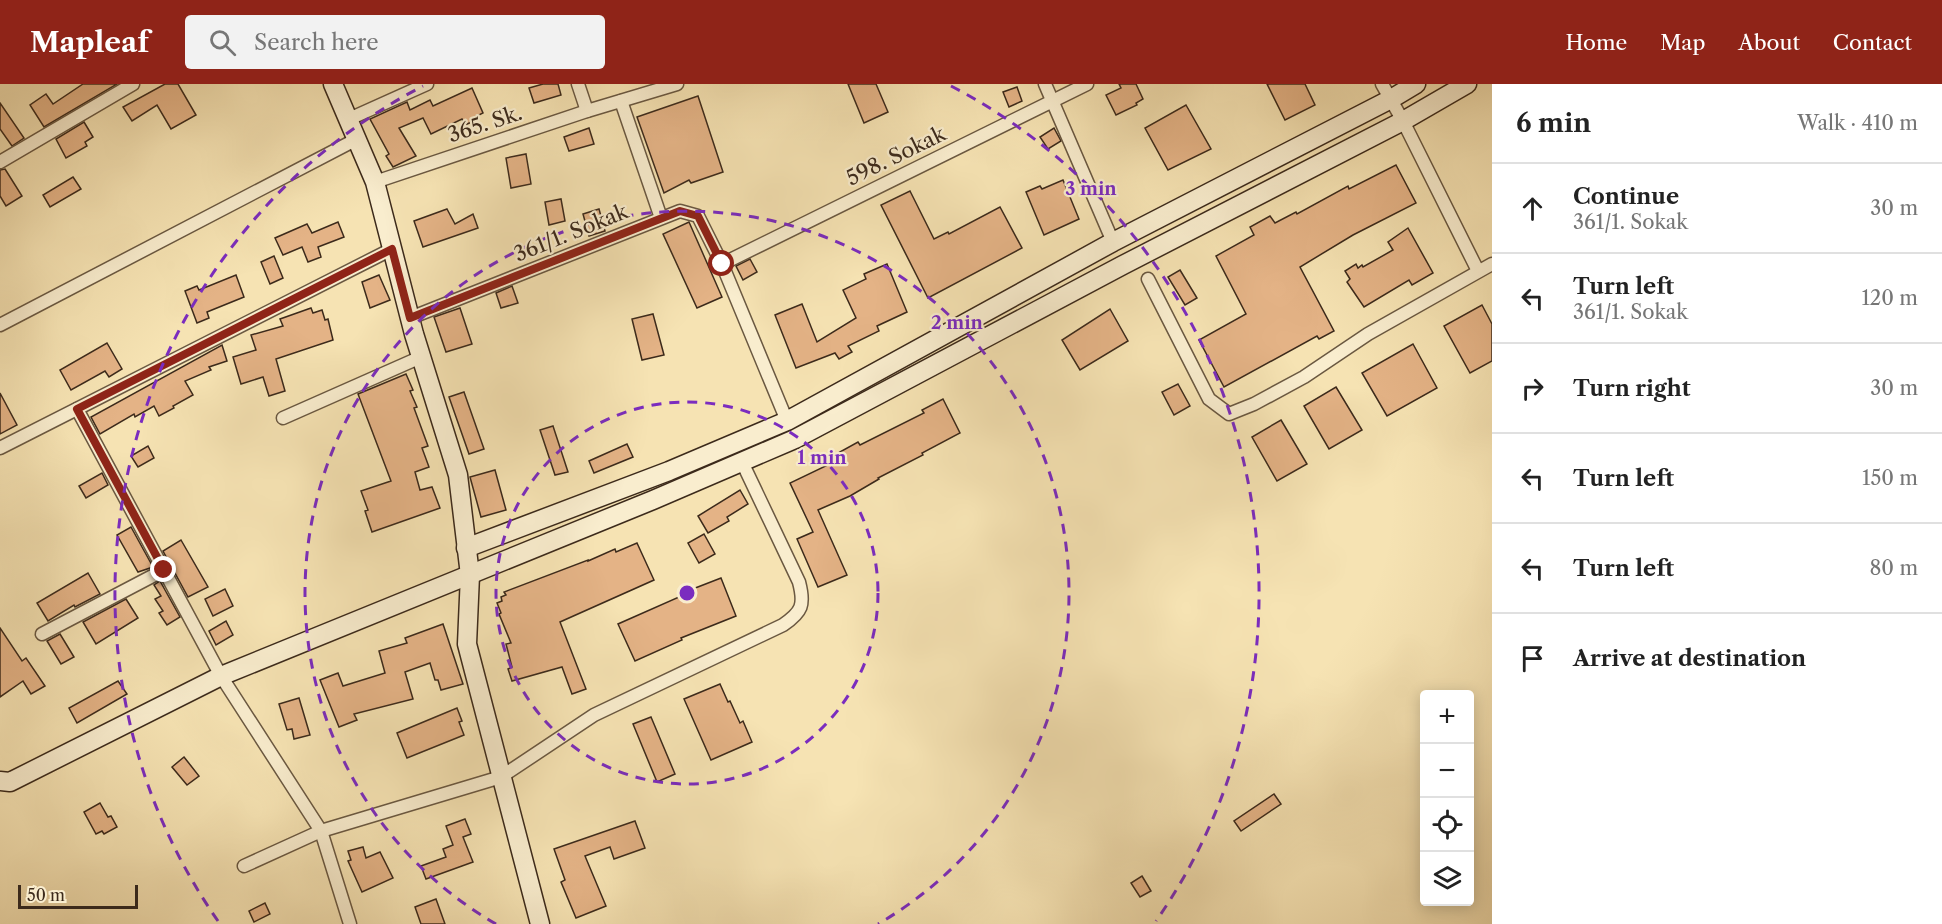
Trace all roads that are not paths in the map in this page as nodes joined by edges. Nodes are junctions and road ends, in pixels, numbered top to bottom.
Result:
1 (133, 84) edge
2 (333, 84) edge
3 (427, 84) edge
4 (578, 84) edge
5 (677, 84) edge
6 (1045, 84) edge
7 (1087, 84) edge
8 (1416, 84) edge
9 (1467, 84) edge
10 (1387, 92) edge
11 (621, 101) junction
12 (1053, 101) junction
13 (587, 111) junction
14 (349, 119) junction
15 (1403, 121) junction
16 (357, 139) junction
17 (0, 162) edge
18 (375, 182) junction
19 (661, 218) junction
20 (1113, 242) junction
21 (392, 249) junction
22 (722, 264) junction
23 (1492, 264) edge
24 (1478, 271) junction
25 (1148, 279) dead end
26 (410, 318) junction
27 (0, 325) edge
28 (421, 357) junction
29 (77, 409) junction
30 (283, 418) dead end
31 (787, 422) junction
32 (0, 448) edge
33 (742, 462) junction
34 (466, 548) junction
35 (164, 570) junction
36 (470, 575) junction
37 (42, 634) dead end
38 (222, 676) junction
39 (501, 777) junction
40 (0, 781) edge
41 (321, 831) junction
42 (244, 866) dead end
43 (350, 924) edge
44 (540, 924) edge

1 - 17 street
2 - 14 street
3 - 14 street
4 - 13 street
5 - 11 street, 365. Sk.
6 - 12 street
7 - 12 street, 598. Sokak
8 - 10 street
9 - 15 street
10 - 15 street
10 - 20 street
11 - 13 street, 365. Sk.
11 - 19 street
12 - 20 street
12 - 22 street, 598. Sokak
13 - 18 street, 365. Sk.
14 - 16 street
15 - 24 street
15 - 33 street
16 - 18 street
16 - 27 street
18 - 21 street
19 - 22 street, 361/1. Sokak
19 - 26 street, 361/1. Sokak
20 - 31 street
21 - 26 street
21 - 29 street
22 - 31 street, 361/1. Sokak
23 - 24 street
24 - 25 street
26 - 28 street
28 - 30 street
28 - 34 street
29 - 32 street
29 - 35 street
31 - 34 street
33 - 36 street
33 - 39 street
34 - 36 street
35 - 37 street
35 - 38 street
36 - 38 street
36 - 39 street
38 - 40 street
38 - 41 street
39 - 41 street
39 - 44 street
41 - 42 street
41 - 43 street

